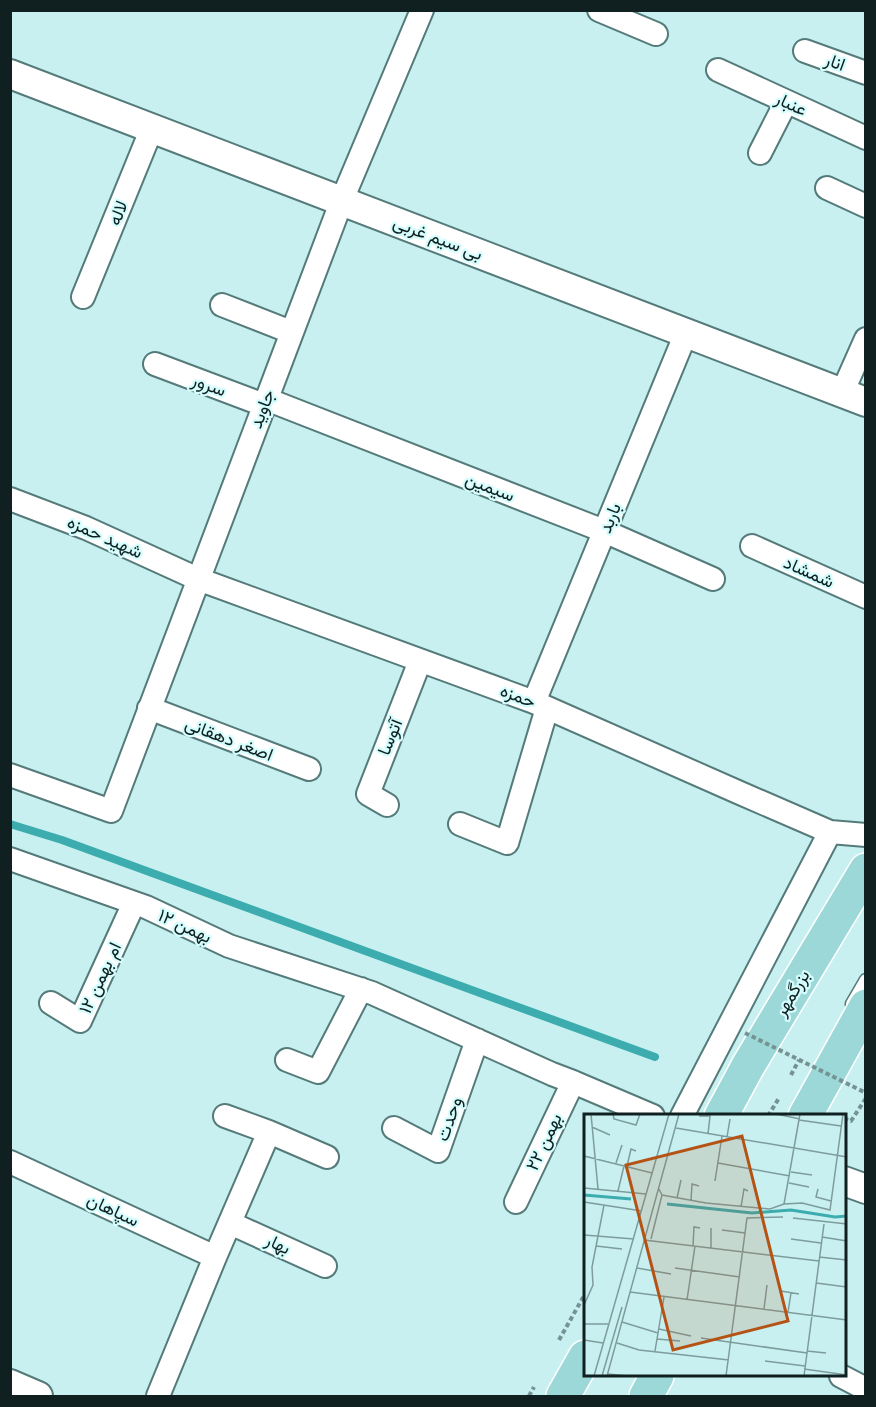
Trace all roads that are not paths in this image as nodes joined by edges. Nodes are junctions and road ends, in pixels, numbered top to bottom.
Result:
1 (422, 10) edge
2 (599, 10) edge
3 (656, 34) dead end
4 (805, 51) dead end
5 (718, 70) dead end
6 (866, 73) edge
7 (10, 74) edge
8 (786, 102) junction
9 (152, 128) junction
10 (866, 138) edge
11 (760, 153) dead end
12 (827, 188) dead end
13 (342, 200) junction
14 (866, 206) edge
15 (83, 297) dead end
16 (222, 305) dead end
17 (291, 332) junction
18 (686, 333) junction
19 (866, 339) edge
20 (155, 364) dead end
21 (854, 397) edge
22 (265, 402) junction
23 (10, 499) edge
24 (604, 531) junction
25 (752, 546) dead end
26 (198, 579) junction
27 (713, 579) dead end
28 (866, 597) edge
29 (420, 661) junction
30 (540, 705) junction
31 (150, 708) junction
32 (309, 769) dead end
33 (10, 775) edge
34 (387, 805) dead end
35 (460, 824) dead end
36 (830, 832) junction
37 (866, 835) edge
38 (10, 859) edge
39 (866, 870) edge
40 (135, 903) junction
41 (866, 980) edge
42 (361, 989) junction
43 (51, 1003) dead end
44 (857, 1009) edge
45 (477, 1040) junction
46 (855, 1048) edge
47 (287, 1060) dead end
48 (573, 1082) junction
49 (648, 1114) edge
50 (683, 1114) edge
51 (722, 1114) edge
52 (806, 1114) edge
53 (225, 1116) dead end
54 (394, 1128) dead end
55 (268, 1132) junction
56 (327, 1157) dead end
57 (10, 1162) edge
58 (846, 1182) edge
59 (866, 1189) edge
60 (516, 1202) dead end
61 (230, 1222) junction
62 (215, 1257) junction
63 (326, 1266) dead end
64 (584, 1360) edge
65 (656, 1377) edge
66 (843, 1377) edge
67 (866, 1389) edge
68 (158, 1396) edge
69 (563, 1396) edge
70 (646, 1396) edge

1 - 13 street, جاوید
2 - 3 street
4 - 6 street, انار
5 - 8 street, عنبار
7 - 9 street, بی سیم غربی
8 - 10 street, عنبار
8 - 11 street
9 - 13 street, بی سیم غربی
9 - 15 street, لاله
12 - 14 street
13 - 17 street, جاوید
13 - 18 street, بی سیم غربی
16 - 17 street
17 - 22 street, جاوید
18 - 21 street, بی سیم غربی
18 - 24 street, باربد
19 - 21 street
20 - 22 street, سرور
22 - 24 street, سیمین
22 - 26 street, جاوید
23 - 26 street, شهید حمزه
24 - 27 street, سیمین
24 - 30 street, باربد
25 - 28 street, شمشاد
26 - 29 street, حمزه
26 - 31 street, جاوید
29 - 30 street, حمزه
29 - 34 street, آتوسا
30 - 35 street
30 - 36 street, حمزه
31 - 32 street, اصغر دهقانی
31 - 33 street, جاوید
36 - 37 street, حمزه
36 - 50 street
38 - 40 street, ۱۲ بهمن
39 - 51 main road, بزرگمهر
40 - 42 street, ۱۲ بهمن
40 - 43 street, ۱۲ ام بهمن
41 - 44 lane
42 - 45 street, ۱۲ بهمن
42 - 47 street
44 - 46 main road
45 - 48 street, ۱۲ بهمن
45 - 54 street, وحدت
46 - 52 main road
48 - 49 street, ۱۲ بهمن
48 - 60 street, ۲۲ بهمن
53 - 55 street
55 - 56 street
55 - 61 street
57 - 62 street, سپاهان
58 - 59 street
61 - 62 street
61 - 63 street, بهار
62 - 68 street
64 - 69 main road
65 - 70 main road
66 - 67 street

